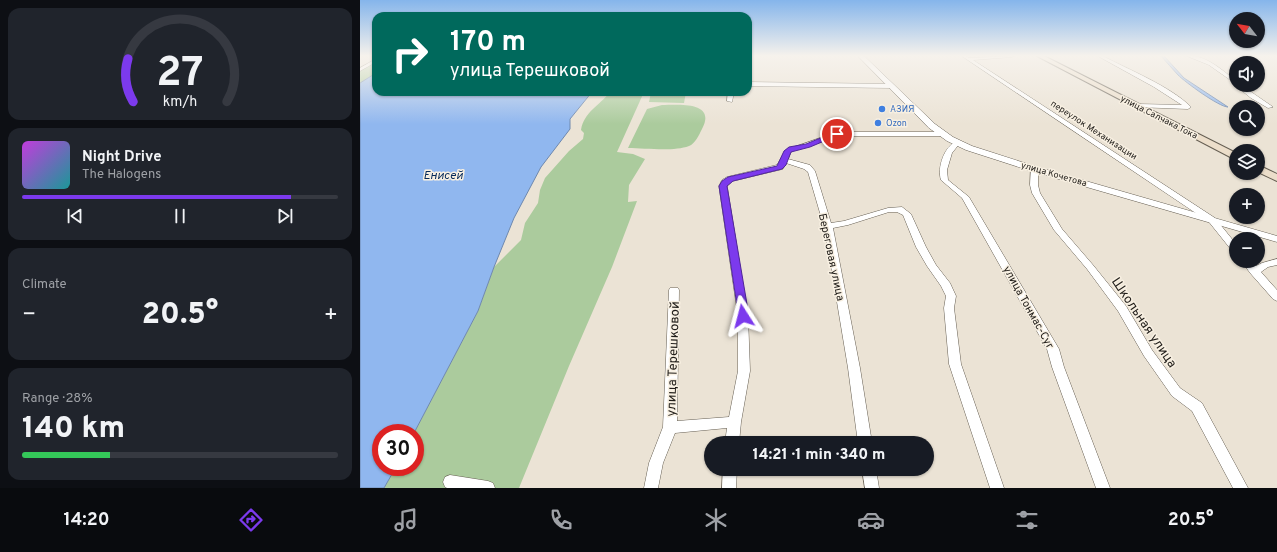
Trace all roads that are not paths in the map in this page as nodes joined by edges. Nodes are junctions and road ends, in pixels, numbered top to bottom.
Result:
1 (885, 79) edge
2 (1000, 79) edge
3 (1085, 79) edge
4 (1144, 79) edge
5 (752, 84) edge
6 (892, 86) junction
7 (1247, 92) edge
8 (731, 96) edge
9 (730, 101) dead end
10 (1138, 106) junction
11 (1270, 107) dead end
12 (941, 134) junction
13 (957, 143) junction
14 (1229, 153) edge
15 (784, 160) junction
16 (1034, 169) junction
17 (1265, 172) edge
18 (1277, 178) edge
19 (1212, 220) junction
20 (828, 226) junction
21 (1277, 239) edge
22 (1229, 241) edge
23 (1277, 262) edge
24 (1251, 268) edge
25 (1254, 272) junction
26 (674, 290) dead end
27 (1277, 297) edge
28 (734, 422) junction
29 (670, 427) junction
30 (733, 436) edge
31 (864, 436) edge
32 (730, 476) edge
33 (870, 476) edge
34 (450, 482) dead end
35 (488, 488) edge
36 (651, 488) edge
37 (729, 488) edge
38 (872, 488) edge
39 (997, 488) edge
40 (1103, 488) edge
41 (1241, 488) edge

1 - 6 street, улица Кочетова
2 - 19 street, переулок Механизации
3 - 10 main road, улица Салчака Тока
4 - 10 street
5 - 6 street
6 - 12 street, улица Кочетова
7 - 11 street
8 - 9 street
10 - 14 main road, улица Салчака Тока
12 - 13 street, улица Кочетова
12 - 15 street
13 - 16 street, улица Кочетова
13 - 40 street, улица Тонмас-Суг
15 - 20 street, Береговая улица
15 - 28 street
16 - 19 street, улица Кочетова
16 - 41 street, Школьная улица
17 - 18 main road
19 - 21 street, улица Кочетова
19 - 22 street, переулок Механизации
20 - 31 street, Береговая улица
20 - 39 street
23 - 25 street
24 - 25 street
25 - 27 street
26 - 29 street, улица Терешковой
28 - 29 street, улица Терешковой
28 - 30 street
29 - 36 street, улица Терешковой
32 - 37 street
33 - 38 street
34 - 35 street

